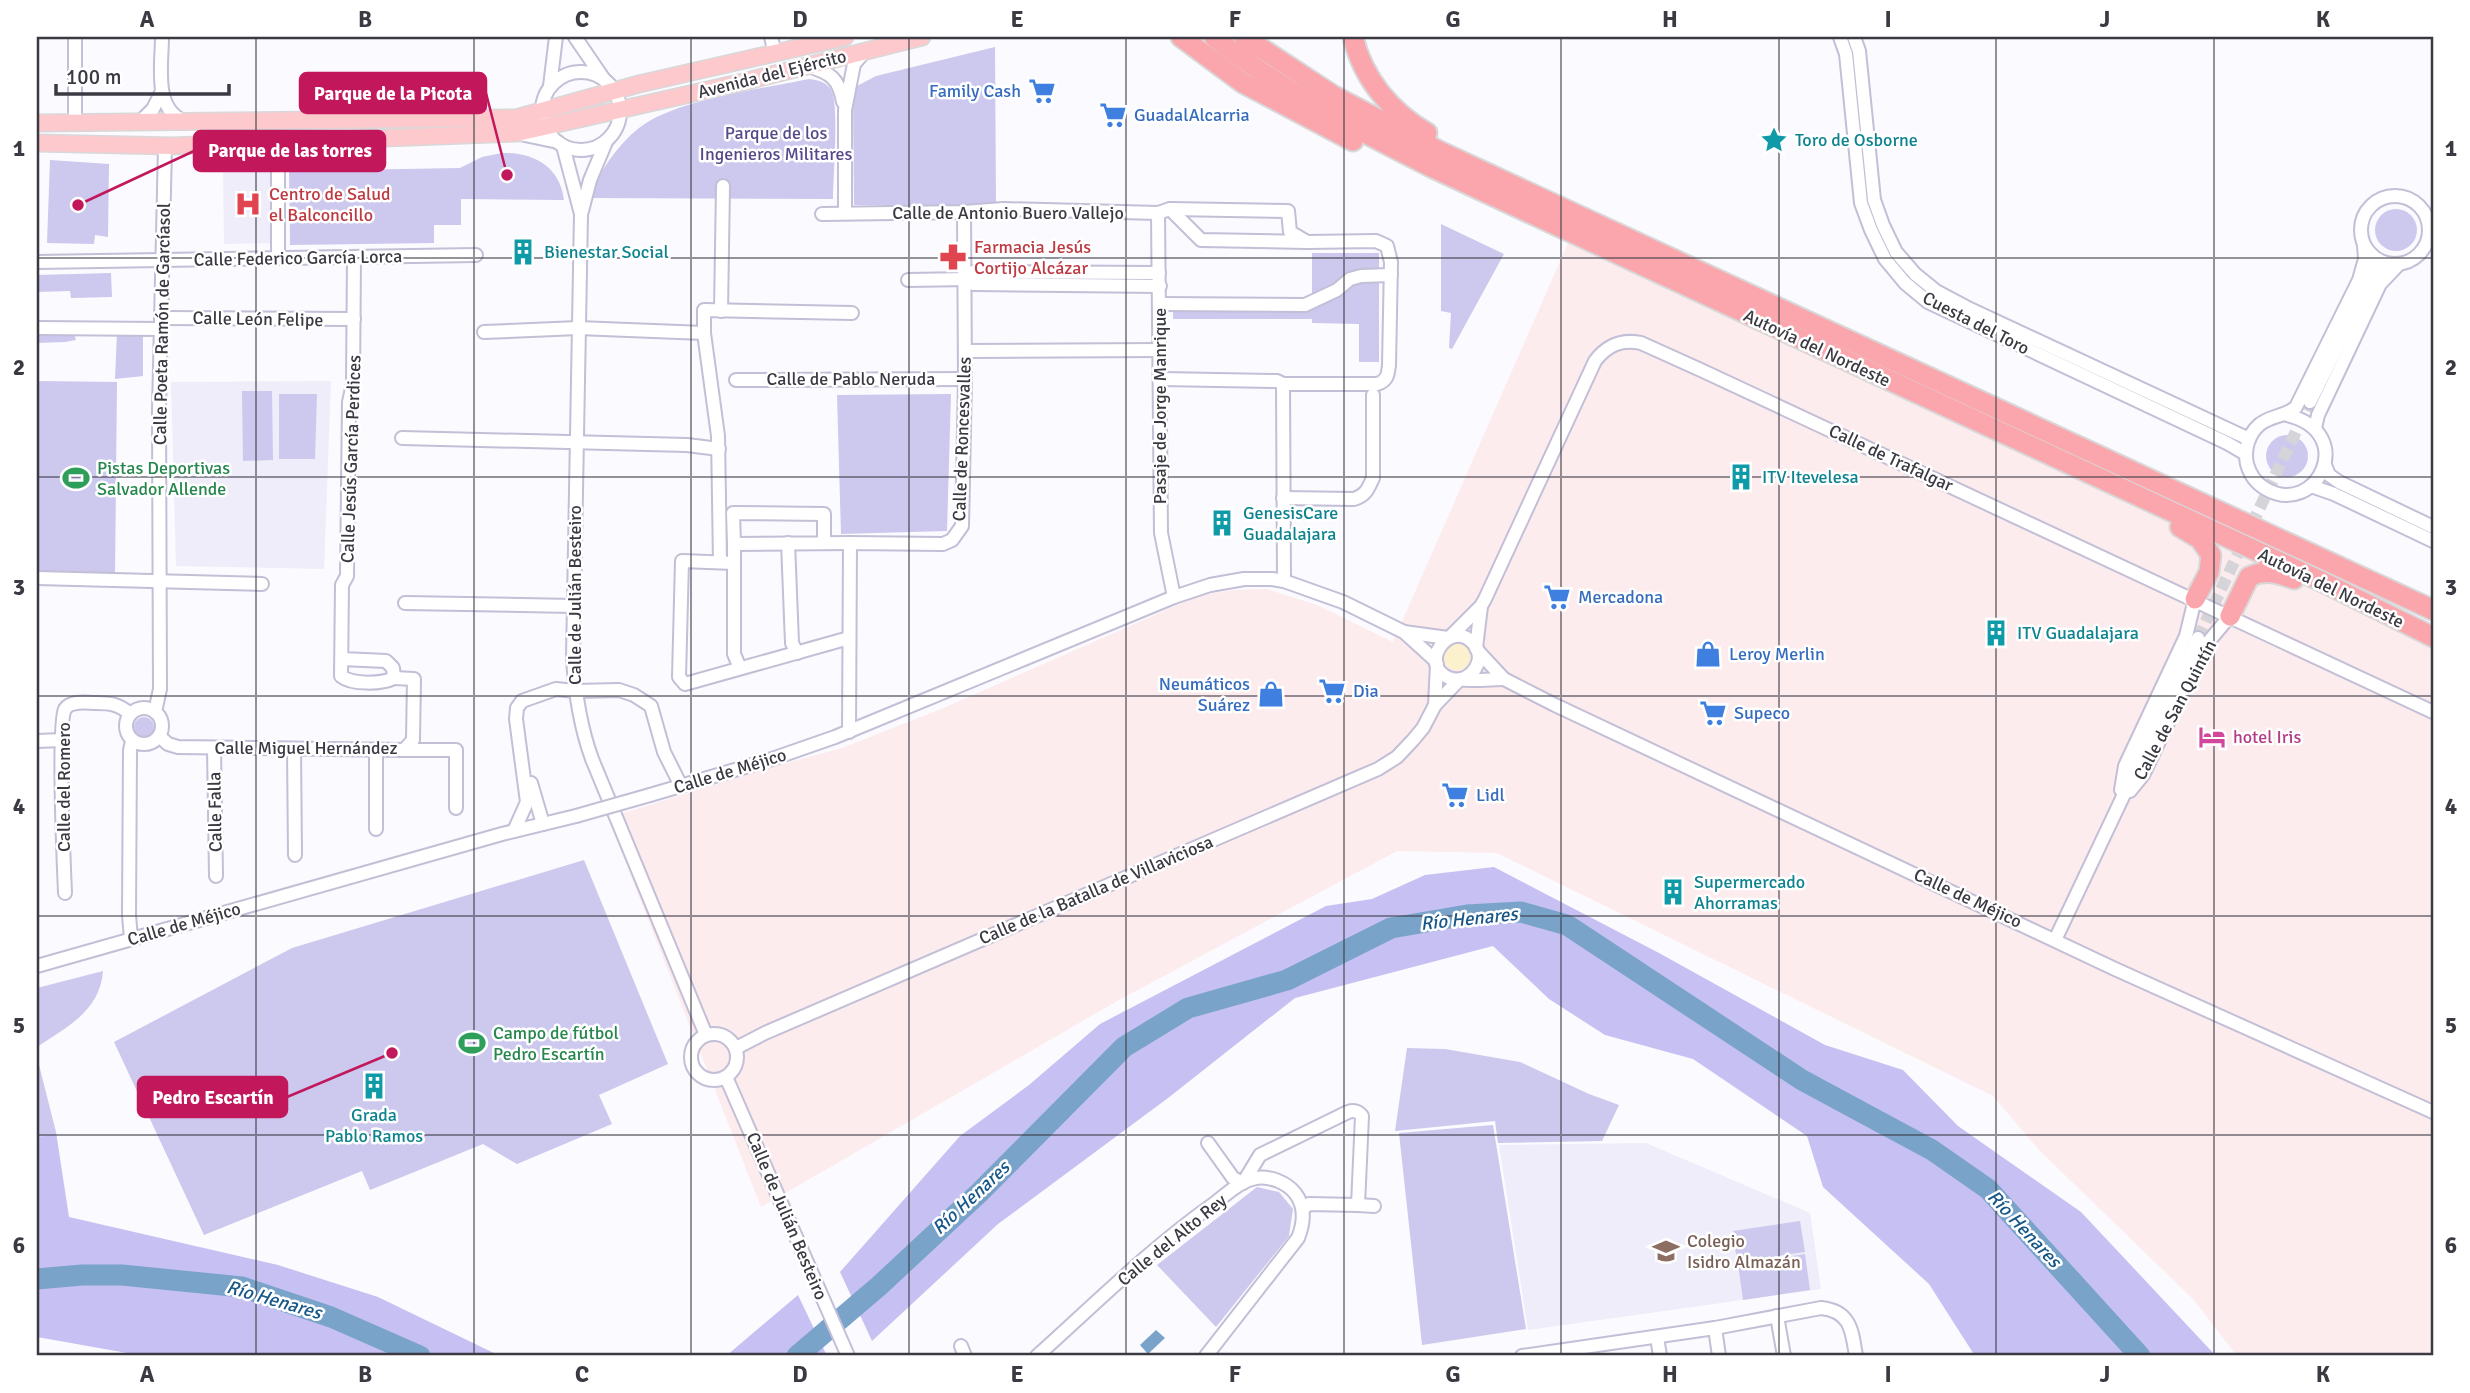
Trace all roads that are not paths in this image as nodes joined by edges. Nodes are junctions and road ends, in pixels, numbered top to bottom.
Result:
1 (75, 37) edge
2 (162, 37) edge
3 (556, 37) edge
4 (575, 37) edge
5 (771, 37) edge
6 (845, 37) edge
7 (922, 37) edge
8 (1181, 37) edge
9 (1214, 37) edge
10 (1244, 37) edge
11 (1353, 37) edge
12 (1840, 37) edge
13 (1854, 37) edge
14 (814, 42) edge
15 (865, 51) junction
16 (775, 54) junction
17 (804, 65) junction
18 (603, 78) junction
19 (639, 83) junction
20 (548, 89) junction
21 (615, 91) junction
22 (162, 92) junction
23 (640, 105) junction
24 (542, 110) junction
25 (621, 110) junction
26 (845, 110) junction
27 (139, 122) junction
28 (187, 122) junction
29 (37, 123) edge
30 (75, 123) junction
31 (516, 125) junction
32 (545, 127) junction
33 (617, 127) junction
34 (278, 142) junction
35 (606, 142) junction
36 (37, 144) edge
37 (560, 144) junction
38 (165, 146) junction
39 (723, 186) dead end
40 (1164, 211) junction
41 (964, 212) junction
42 (845, 213) junction
43 (581, 214) junction
44 (822, 214) dead end
45 (1572, 234) junction
46 (1307, 243) junction
47 (2367, 250) junction
48 (476, 255) dead end
49 (354, 257) junction
50 (278, 258) junction
51 (162, 260) junction
52 (37, 262) edge
53 (2395, 264) junction
54 (1391, 275) junction
55 (969, 279) junction
56 (908, 280) dead end
57 (1159, 280) junction
58 (2369, 284) junction
59 (1159, 304) junction
60 (721, 310) junction
61 (852, 313) dead end
62 (354, 319) junction
63 (1778, 319) junction
64 (161, 323) junction
65 (37, 328) edge
66 (578, 328) junction
67 (484, 332) dead end
68 (704, 333) junction
69 (1160, 350) junction
70 (965, 351) junction
71 (965, 379) junction
72 (1161, 379) junction
73 (736, 380) dead end
74 (1283, 384) junction
75 (1373, 395) dead end
76 (2310, 402) tunnel mouth
77 (2287, 415) junction
78 (2315, 428) junction
79 (402, 438) dead end
80 (2249, 439) junction
81 (576, 441) junction
82 (719, 449) junction
83 (2246, 454) junction
84 (2325, 465) junction
85 (2311, 486) junction
86 (1283, 499) junction
87 (2433, 527) edge
88 (2433, 541) edge
89 (788, 542) junction
90 (824, 543) junction
91 (850, 543) junction
92 (734, 544) junction
93 (720, 562) junction
94 (734, 563) junction
95 (37, 578) edge
96 (159, 580) junction
97 (1284, 581) junction
98 (262, 584) dead end
99 (1174, 597) junction
100 (2195, 599) junction
101 (405, 603) dead end
102 (574, 606) junction
103 (1481, 606) junction
104 (2433, 610) edge
105 (2382, 612) junction
106 (2230, 616) junction
107 (1404, 632) junction
108 (1449, 637) junction
109 (2433, 637) edge
110 (2198, 638) tunnel mouth
111 (849, 639) junction
112 (1477, 649) junction
113 (797, 653) junction
114 (342, 659) junction
115 (1436, 663) junction
116 (740, 668) junction
117 (394, 678) junction
118 (1461, 679) junction
119 (1504, 679) junction
120 (575, 691) junction
121 (1435, 705) junction
122 (155, 712) junction
123 (2433, 712) edge
124 (130, 713) junction
125 (517, 732) junction
126 (849, 732) junction
127 (159, 736) junction
128 (62, 740) junction
129 (37, 741) edge
130 (132, 741) junction
131 (214, 748) junction
132 (294, 749) junction
133 (376, 750) junction
134 (404, 750) junction
135 (681, 786) junction
136 (2119, 804) junction
137 (456, 808) dead end
138 (543, 824) junction
139 (376, 829) dead end
140 (514, 831) junction
141 (295, 855) dead end
142 (216, 876) dead end
143 (65, 893) dead end
144 (131, 939) junction
145 (2055, 940) junction
146 (37, 966) edge
147 (706, 1035) junction
148 (736, 1048) junction
149 (726, 1077) junction
150 (2433, 1112) edge
151 (1208, 1143) dead end
152 (1243, 1183) junction
153 (1358, 1205) junction
154 (1374, 1206) dead end
155 (1303, 1209) junction
156 (1777, 1317) junction
157 (1715, 1328) junction
158 (1657, 1337) junction
159 (1592, 1351) edge
160 (848, 1356) edge
161 (1037, 1356) edge
162 (1206, 1356) edge
163 (1530, 1356) edge
164 (1660, 1356) edge
165 (1719, 1356) edge
166 (1784, 1356) edge
167 (1856, 1356) edge

1 - 30 street
2 - 22 street
3 - 20 street
4 - 18 street
5 - 16 street
6 - 14 main road, Avenida del Ejército
7 - 15 main road, Avenida del Ejército
8 - 45 highway
9 - 45 highway, Autovía del Nordeste
10 - 63 highway, Autovía del Nordeste
11 - 63 highway
12 - 83 street, Cuesta del Toro
13 - 80 street
14 - 16 main road, Avenida del Ejército
15 - 17 main road, Avenida del Ejército
15 - 26 street
16 - 19 main road, Avenida del Ejército
17 - 23 main road, Avenida del Ejército
17 - 26 street
18 - 19 street
18 - 20 street
18 - 21 street
19 - 21 main road, Avenida del Ejército
20 - 24 street
20 - 31 street
21 - 24 main road, Avenida del Ejército
21 - 25 street
22 - 27 street
22 - 28 street
23 - 25 main road, Avenida del Ejército
23 - 33 street
24 - 31 main road, Avenida del Ejército
24 - 32 street
25 - 32 main road, Avenida del Ejército
25 - 33 street
26 - 42 street
27 - 28 main road, Avenida del Ejército
27 - 30 main road, Avenida del Ejército
28 - 31 main road, Avenida del Ejército
29 - 30 main road, Avenida del Ejército
31 - 32 main road, Avenida del Ejército
31 - 34 main road, Avenida del Ejército
31 - 37 street
32 - 37 street
33 - 35 street
34 - 38 main road, Avenida del Ejército
34 - 50 street
35 - 37 street
35 - 43 street, Calle de Julián Besteiro
36 - 38 main road, Avenida del Ejército
37 - 43 street, Calle de Julián Besteiro
38 - 51 street, Calle Poeta Ramón de Garcíasol
39 - 60 street
40 - 41 street, Calle de Antonio Buero Vallejo
40 - 46 street
40 - 46 street, Calle de Antonio Buero Vallejo
40 - 57 street, Pasaje de Jorge Manrique
41 - 42 street, Calle de Antonio Buero Vallejo
41 - 55 street, Calle de Roncesvalles
42 - 44 street, Calle de Antonio Buero Vallejo
43 - 66 street, Calle de Julián Besteiro
45 - 63 highway, Autovía del Nordeste
46 - 54 street
47 - 53 street
47 - 53 street
47 - 58 street
47 - 77 street
48 - 49 street, Calle Federico García Lorca
49 - 50 street, Calle Federico García Lorca
49 - 62 street, Calle Jesús García Perdices
50 - 51 street, Calle Federico García Lorca
51 - 52 street, Calle Federico García Lorca
51 - 64 street, Calle Poeta Ramón de Garcíasol
53 - 58 street
53 - 78 street
54 - 59 street
54 - 74 street
55 - 56 street
55 - 57 street
55 - 70 street, Calle de Roncesvalles
57 - 59 street, Pasaje de Jorge Manrique
58 - 76 street
59 - 69 street, Pasaje de Jorge Manrique
60 - 61 street
60 - 68 street
62 - 64 street, Calle León Felipe
62 - 114 street, Calle Jesús García Perdices
63 - 100 highway
63 - 104 highway, Autovía del Nordeste
63 - 105 highway, Autovía del Nordeste
64 - 65 street, Calle León Felipe
64 - 96 street, Calle Poeta Ramón de Garcíasol
66 - 67 street
66 - 68 street
66 - 81 street, Calle de Julián Besteiro
68 - 82 street
69 - 70 street
69 - 72 street, Pasaje de Jorge Manrique
70 - 71 street, Calle de Roncesvalles
71 - 73 street, Calle de Pablo Neruda
71 - 91 street, Calle de Roncesvalles
72 - 74 street
72 - 99 street, Pasaje de Jorge Manrique
74 - 86 street
75 - 86 street
77 - 78 street
77 - 80 street
78 - 84 street
79 - 81 street
80 - 83 street
81 - 82 street
81 - 102 street, Calle de Julián Besteiro
82 - 93 street
83 - 85 street
84 - 85 street
84 - 87 street
85 - 88 street
86 - 97 street
89 - 90 street, Calle de Roncesvalles
89 - 92 street, Calle de Roncesvalles
89 - 113 street
90 - 91 street, Calle de Roncesvalles
90 - 92 street
91 - 111 street
92 - 94 street
93 - 94 street
93 - 116 street
94 - 116 street
95 - 96 street
96 - 98 street
96 - 122 street, Calle Poeta Ramón de Garcíasol
97 - 99 street, Calle de Méjico
97 - 107 street, Calle de Méjico
99 - 126 street, Calle de Méjico
100 - 103 street, Calle de Trafalgar
100 - 106 street, Calle de Trafalgar
100 - 136 street, Calle de San Quintín
101 - 102 street
102 - 120 street, Calle de Julián Besteiro
103 - 108 street, Calle de Trafalgar
103 - 112 street, Calle de Trafalgar
105 - 106 highway
105 - 109 highway, Autovía del Nordeste
106 - 123 street, Calle de Trafalgar
106 - 136 street, Calle de San Quintín
107 - 108 street, Calle de Méjico
107 - 115 street, Calle de Méjico
108 - 112 street
108 - 115 street
110 - 136 street, Calle de San Quintín
111 - 113 street
111 - 126 street
112 - 118 street
112 - 119 street, Calle de Méjico
113 - 116 street
114 - 117 street
114 - 117 street
115 - 118 street
115 - 121 street, Calle de la Batalla de Villaviciosa
117 - 134 street, Calle Miguel Hernández
118 - 119 street, Calle de Méjico
118 - 121 street, Calle de la Batalla de Villaviciosa
119 - 145 street, Calle de Méjico
120 - 125 street
120 - 135 street
120 - 147 street, Calle de Julián Besteiro
121 - 148 street, Calle de la Batalla de Villaviciosa
122 - 124 street
122 - 127 street
124 - 128 street, Calle del Romero
124 - 130 street
125 - 138 street
125 - 140 street
126 - 135 street, Calle de Méjico
127 - 130 street
127 - 131 street, Calle Miguel Hernández
128 - 129 street
128 - 143 street, Calle del Romero
130 - 144 street
131 - 132 street, Calle Miguel Hernández
131 - 142 street, Calle Falla
132 - 133 street, Calle Miguel Hernández
132 - 141 street
133 - 134 street, Calle Miguel Hernández
133 - 139 street
134 - 137 street
135 - 138 street, Calle de Méjico, bridge
136 - 145 street, Calle de San Quintín
138 - 140 street, Calle de Méjico
140 - 144 street, Calle de Méjico
144 - 146 street, Calle de Méjico
145 - 150 street, Calle de Méjico
147 - 148 street
147 - 149 street
148 - 149 street
149 - 160 street, Calle de Julián Besteiro
151 - 152 street
152 - 153 street
152 - 155 street, Calle del Alto Rey
152 - 161 street, Calle del Alto Rey
153 - 154 street
153 - 155 street
155 - 162 street
156 - 157 street
156 - 166 street
156 - 167 street
157 - 158 street
157 - 165 street
158 - 159 street
158 - 164 street
159 - 163 street

